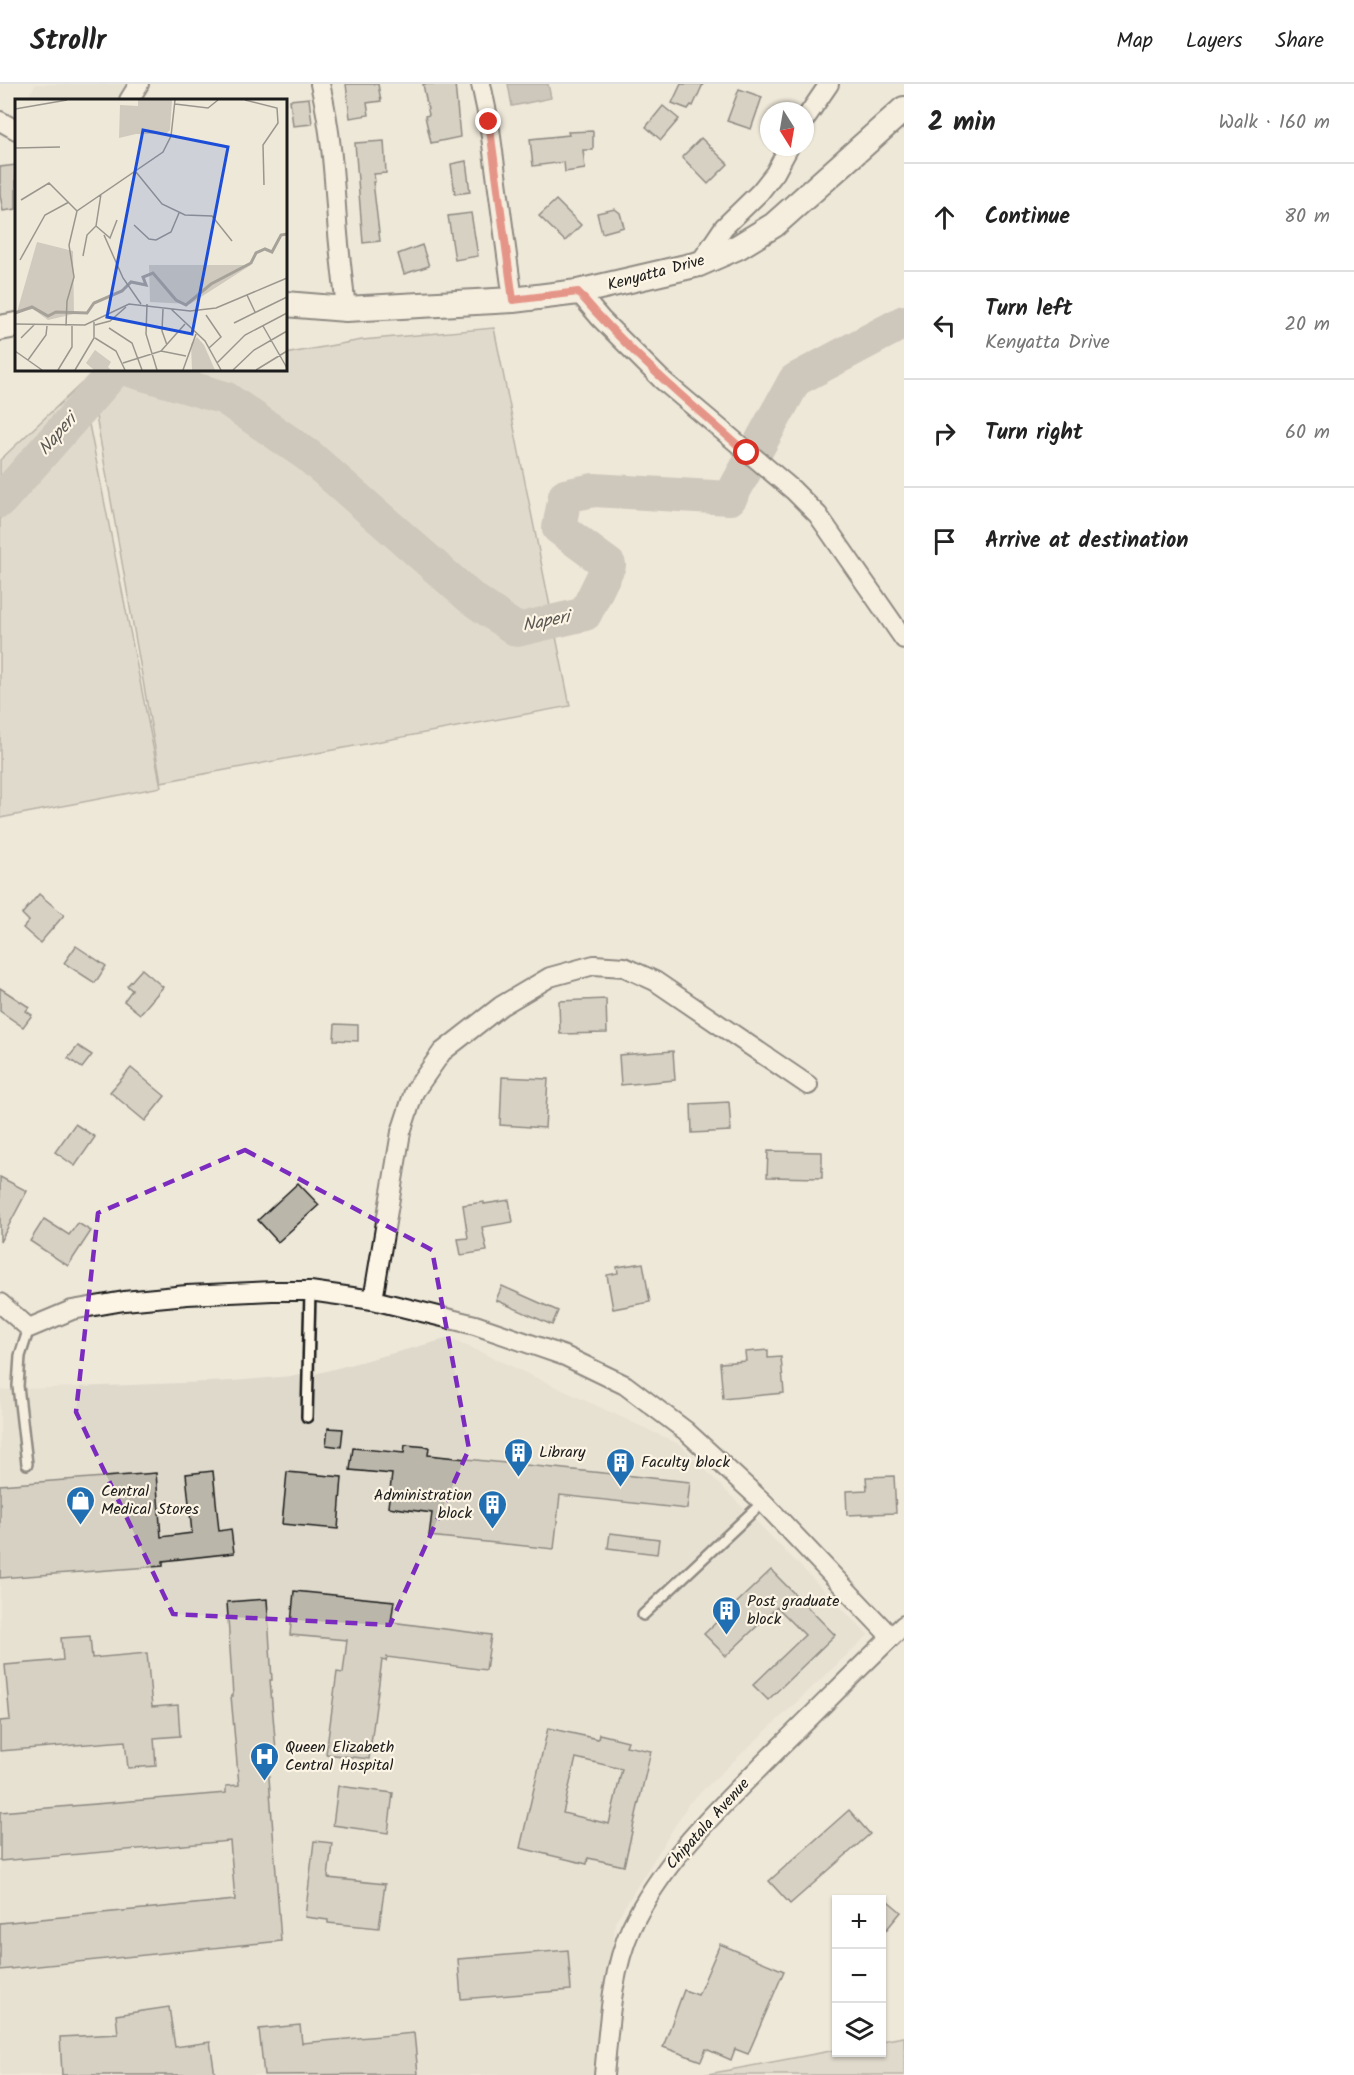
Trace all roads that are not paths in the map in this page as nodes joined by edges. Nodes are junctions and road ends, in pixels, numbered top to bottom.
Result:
1 (139, 84) edge
2 (320, 84) edge
3 (482, 84) edge
4 (829, 84) edge
5 (130, 99) edge
6 (814, 106) edge
7 (904, 109) edge
8 (0, 121) edge
9 (15, 129) edge
10 (784, 156) edge
11 (699, 264) junction
12 (578, 292) junction
13 (513, 300) junction
14 (286, 304) edge
15 (346, 309) junction
16 (15, 325) edge
17 (0, 328) edge
18 (904, 639) edge
19 (808, 1085) dead end
20 (310, 1291) junction
21 (373, 1300) junction
22 (0, 1303) edge
23 (29, 1328) junction
24 (308, 1417) dead end
25 (27, 1464) dead end
26 (763, 1502) junction
27 (643, 1614) dead end
28 (898, 1631) edge
29 (604, 2075) edge

1 - 5 street
2 - 15 street
3 - 13 street
4 - 6 street
7 - 11 main road, Kenyatta Drive
8 - 9 street
10 - 11 street
11 - 12 main road, Kenyatta Drive
12 - 13 main road, Kenyatta Drive
12 - 18 street
13 - 15 main road, Kenyatta Drive
14 - 15 main road, Kenyatta Drive
16 - 17 main road
19 - 21 street
20 - 21 street
20 - 23 street
20 - 24 lane
21 - 26 street
22 - 23 street
23 - 25 lane
26 - 27 lane
26 - 28 street
28 - 29 street, Chipatala Avenue

